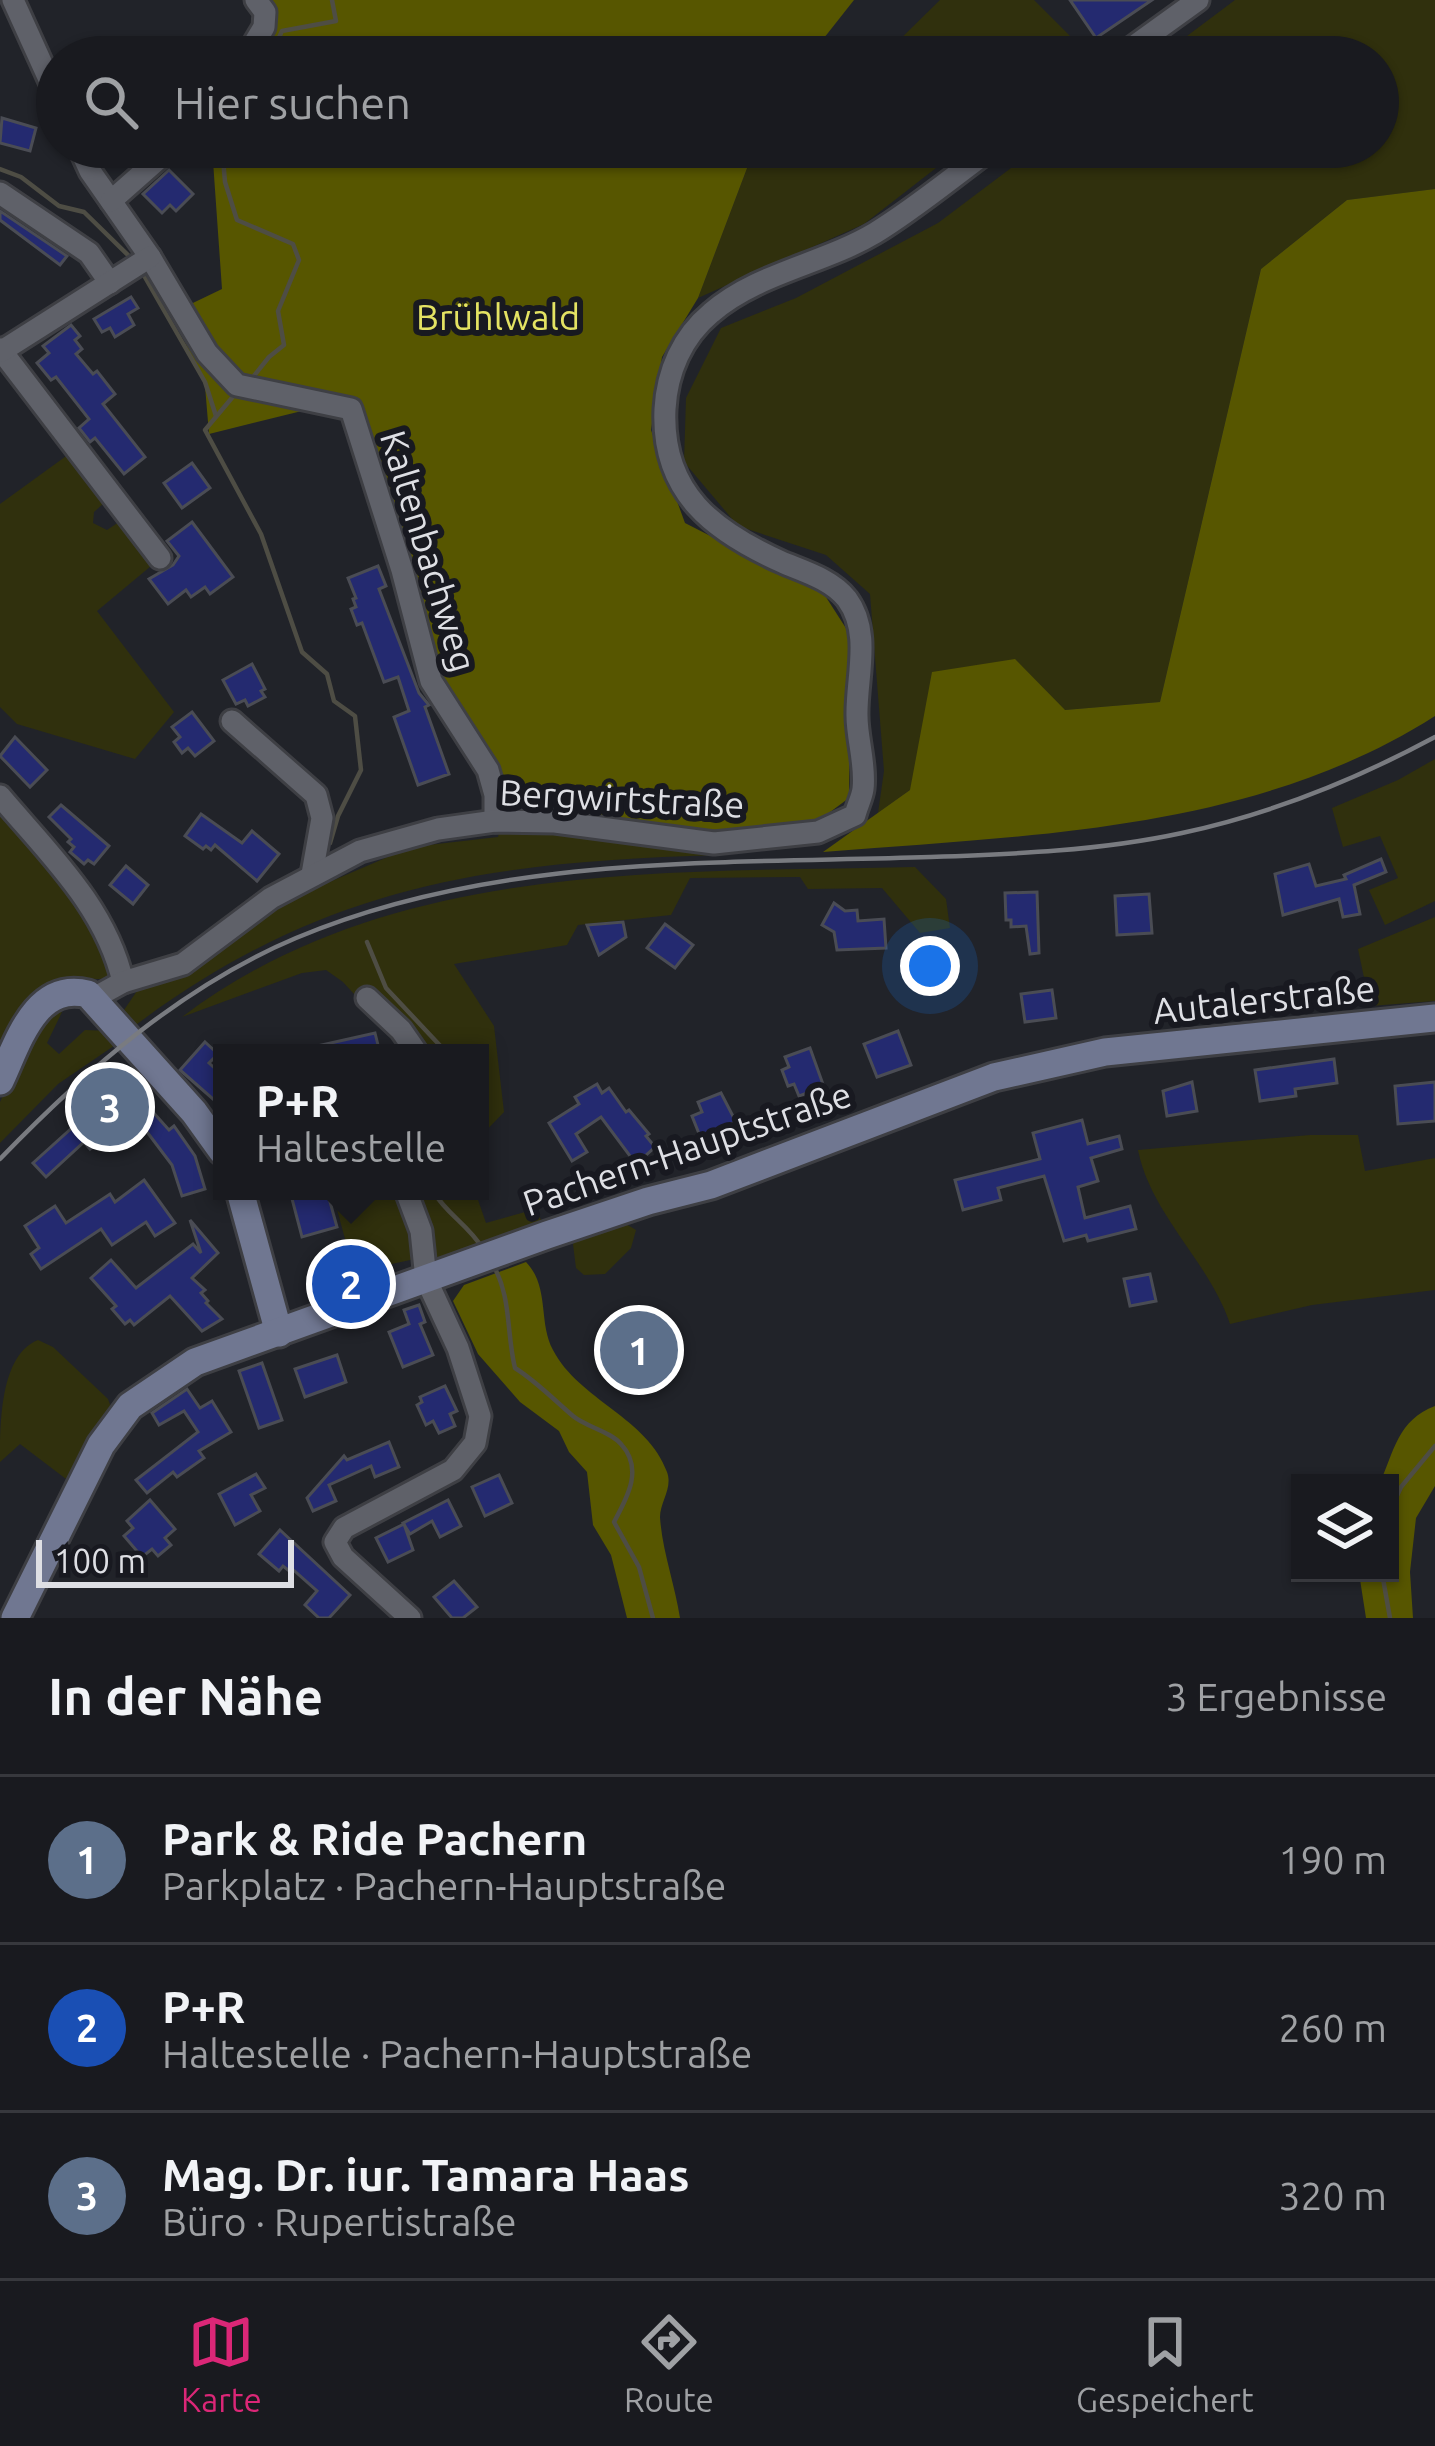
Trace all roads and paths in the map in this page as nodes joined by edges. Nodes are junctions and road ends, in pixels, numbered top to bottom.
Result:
1 (13, 0) edge
2 (256, 0) edge
3 (1198, 0) edge
4 (259, 36) edge
5 (1148, 36) edge
6 (36, 51) edge
7 (92, 168) edge
8 (148, 168) edge
9 (965, 168) edge
10 (0, 193) edge
11 (111, 201) junction
12 (150, 257) junction
13 (110, 284) junction
14 (1, 350) edge
15 (160, 558) dead end
16 (232, 721) dead end
17 (0, 796) edge
18 (495, 821) junction
19 (312, 874) junction
20 (124, 982) junction
21 (94, 998) junction
22 (367, 998) dead end
23 (1435, 1018) edge
24 (411, 1044) edge
25 (1101, 1052) joint
26 (0, 1081) edge
27 (213, 1138) edge
28 (242, 1200) edge
29 (409, 1200) edge
30 (426, 1279) junction
31 (279, 1333) junction
32 (15, 1618) edge
33 (410, 1618) edge

1 - 6 street
2 - 4 street
3 - 5 street
7 - 11 street, Kaltenbachweg
8 - 11 street
9 - 18 street, Bergwirtstraße
10 - 13 street
11 - 12 street, Kaltenbachweg
12 - 13 street
12 - 18 street, Kaltenbachweg
13 - 14 street
14 - 15 street
16 - 19 street
17 - 20 street
18 - 19 street, Bergwirtstraße
19 - 20 street, Bergwirtstraße
20 - 21 street, Bergwirtstraße
21 - 26 main road
21 - 27 main road
22 - 24 street
23 - 25 main road, Autalerstraße
25 - 30 main road, Pachern-Hauptstraße
28 - 31 main road
29 - 30 street
30 - 31 main road, Pachern-Hauptstraße
30 - 33 street
31 - 32 main road, Pachern-Hauptstraße

